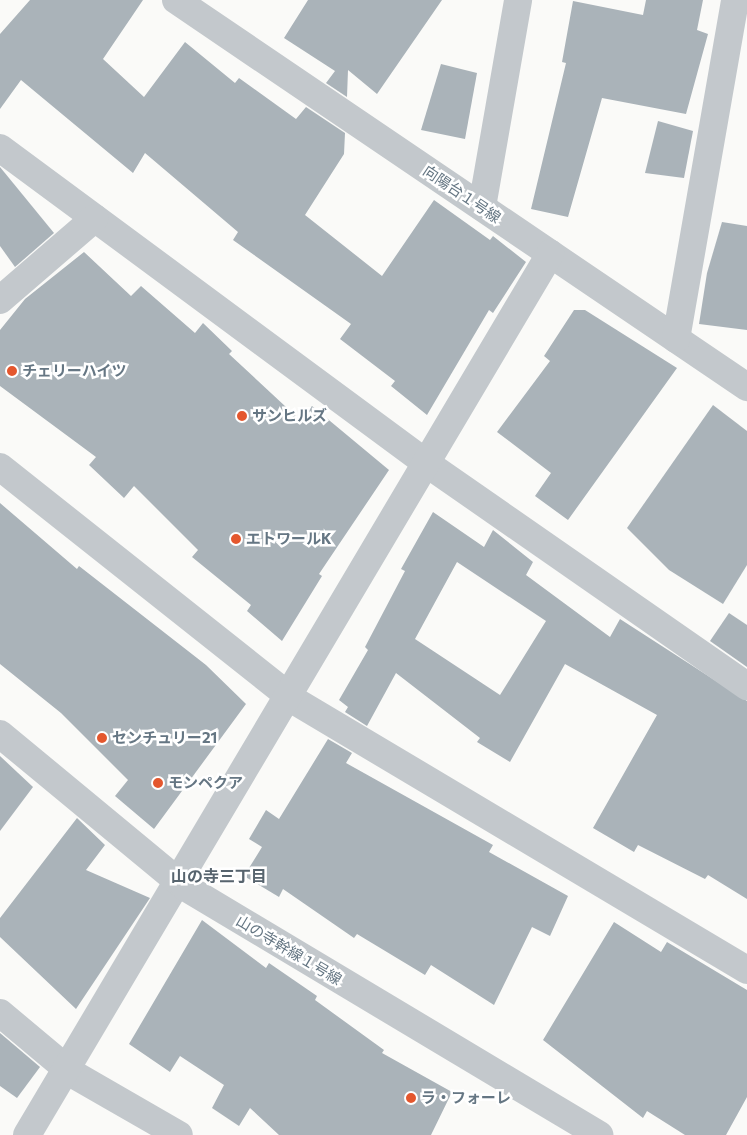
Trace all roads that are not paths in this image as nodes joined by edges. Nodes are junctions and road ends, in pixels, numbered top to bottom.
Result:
1 (176, 0) edge
2 (518, 0) edge
3 (735, 0) edge
4 (0, 148) edge
5 (482, 207) junction
6 (95, 218) junction
7 (550, 254) junction
8 (0, 300) edge
9 (676, 339) junction
10 (747, 387) edge
11 (426, 463) junction
12 (0, 467) edge
13 (747, 686) edge
14 (288, 695) junction
15 (0, 734) edge
16 (177, 881) junction
17 (747, 970) edge
18 (0, 1013) edge
19 (66, 1069) junction
20 (27, 1135) edge
21 (179, 1135) edge
22 (600, 1135) edge

1 - 5 street, 向陽台１号線
2 - 5 street
3 - 9 street
4 - 6 street
5 - 7 street, 向陽台１号線
6 - 8 street
6 - 11 street
7 - 9 street, 向陽台１号線
7 - 11 street
9 - 10 street, 向陽台１号線
11 - 13 street
11 - 14 street
12 - 14 street
14 - 16 street
14 - 17 street
15 - 16 street, 山の寺幹線１号線
16 - 19 street
16 - 22 street, 山の寺幹線１号線
18 - 19 street
19 - 20 street
19 - 21 street

